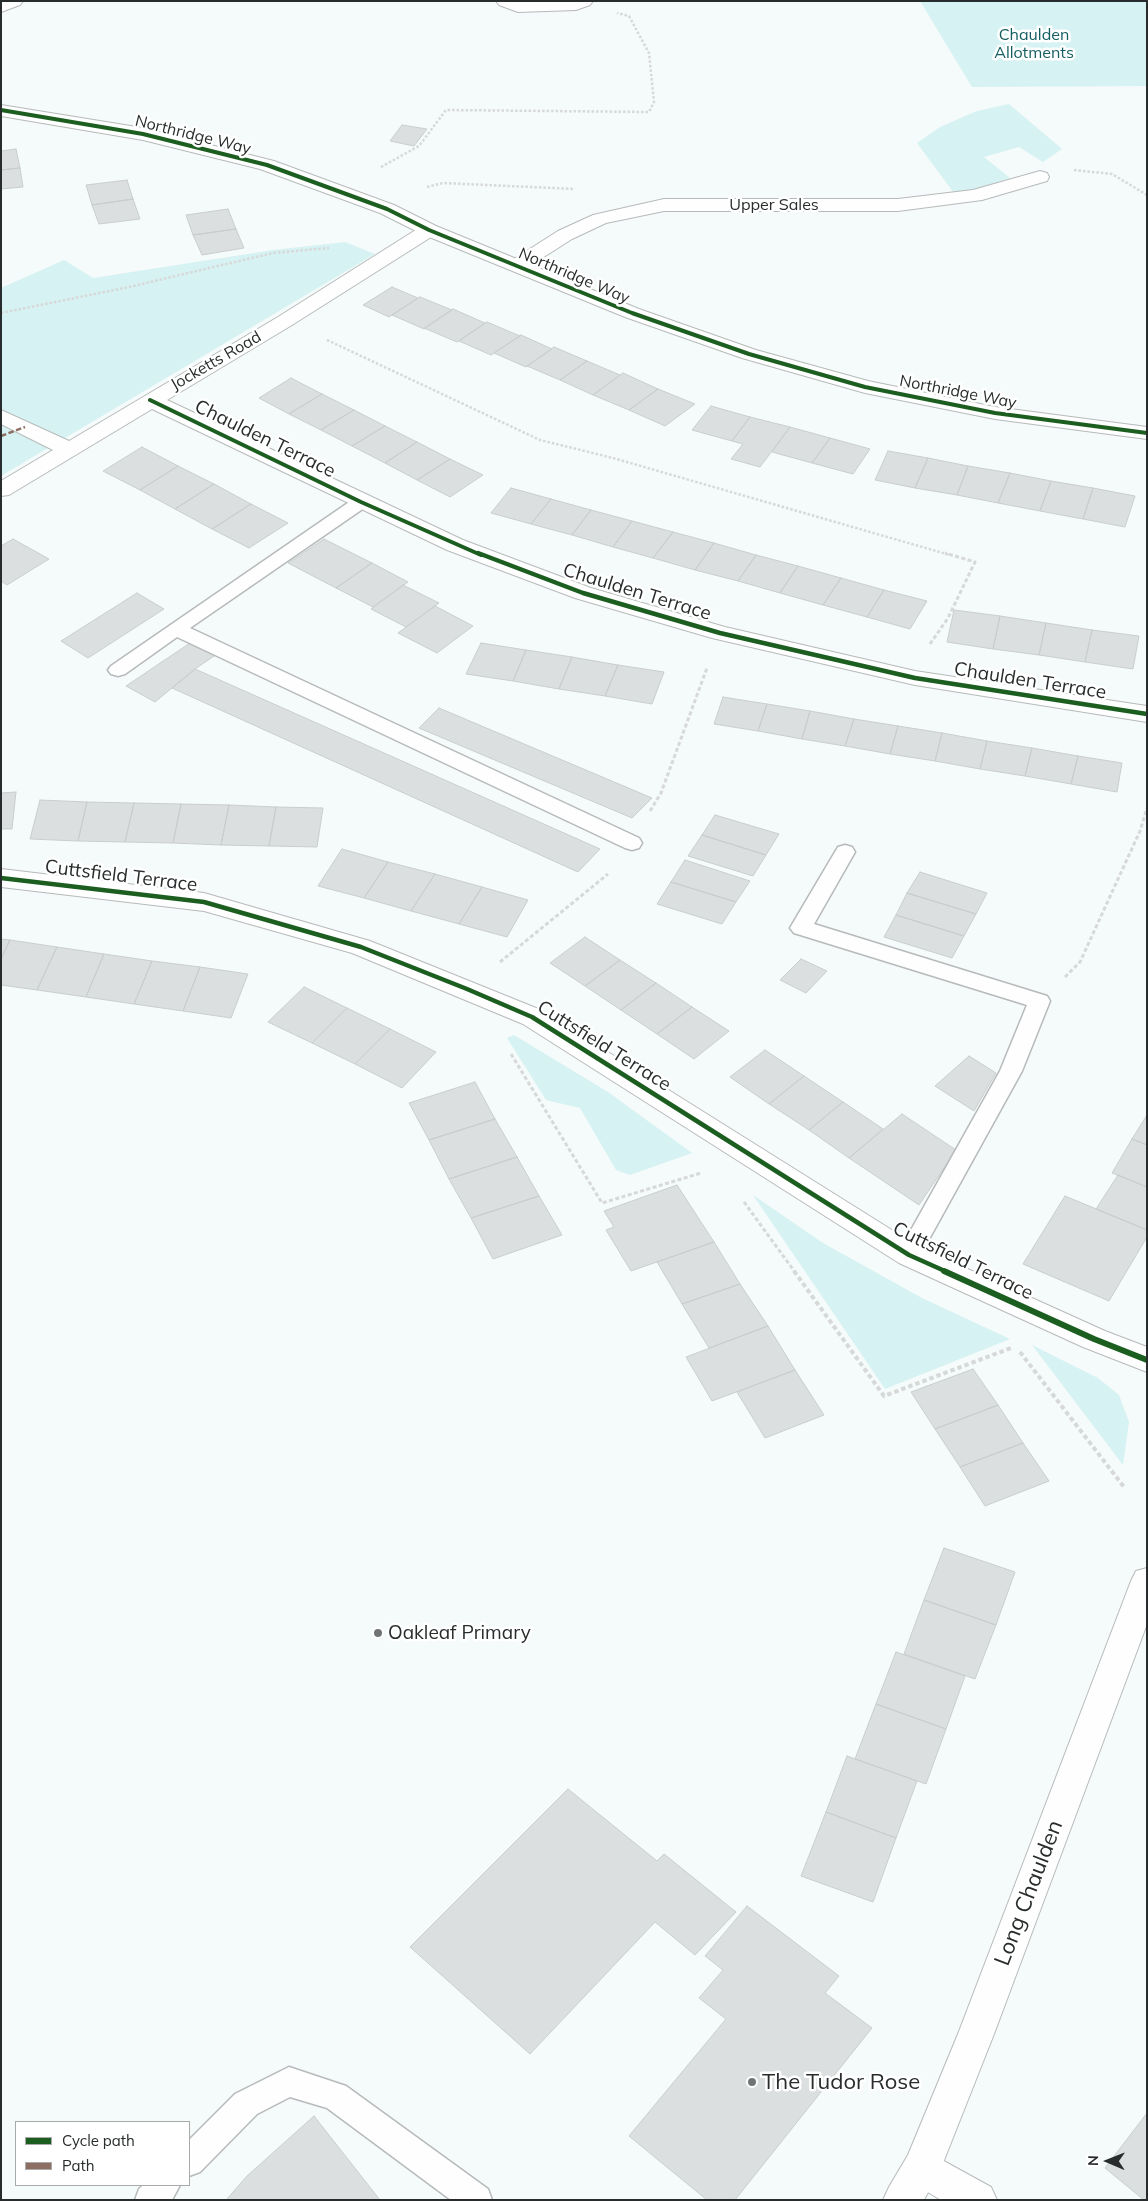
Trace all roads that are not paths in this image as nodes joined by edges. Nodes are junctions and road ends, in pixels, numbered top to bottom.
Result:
1 (14, 1) edge
2 (505, 1) edge
3 (580, 3) edge
4 (1, 7) edge
5 (1, 110) edge
6 (1040, 177) road end
7 (429, 230) junction
8 (518, 266) junction
9 (150, 400) junction
10 (1, 416) edge
11 (1147, 434) edge
12 (69, 449) junction
13 (1, 490) edge
14 (361, 502) junction
15 (176, 629) junction
16 (118, 670) dead end
17 (1147, 714) edge
18 (632, 842) dead end
19 (845, 852) dead end
20 (1, 878) edge
21 (909, 1255) junction
22 (1147, 1360) edge
23 (1147, 1581) edge
24 (190, 2160) edge
25 (922, 2168) junction
26 (164, 2186) edge
27 (150, 2200) edge
28 (477, 2200) edge
29 (902, 2200) edge
30 (978, 2200) edge

1 - 4 street
2 - 3 street
5 - 7 street, Northridge Way
6 - 8 street, Upper Sales
7 - 8 street, Northridge Way
7 - 9 street, Jocketts Road
8 - 11 street, Northridge Way
9 - 12 street, Jocketts Road
9 - 14 street, Chaulden Terrace
10 - 12 street
12 - 13 street, Jocketts Road
14 - 15 lane
14 - 17 street, Chaulden Terrace
15 - 16 lane
15 - 18 lane
19 - 21 lane
20 - 21 street, Cuttsfield Terrace
21 - 22 street, Cuttsfield Terrace
23 - 25 street, Long Chaulden
24 - 28 lane
25 - 29 street, Long Chaulden
25 - 30 street
26 - 27 lane

